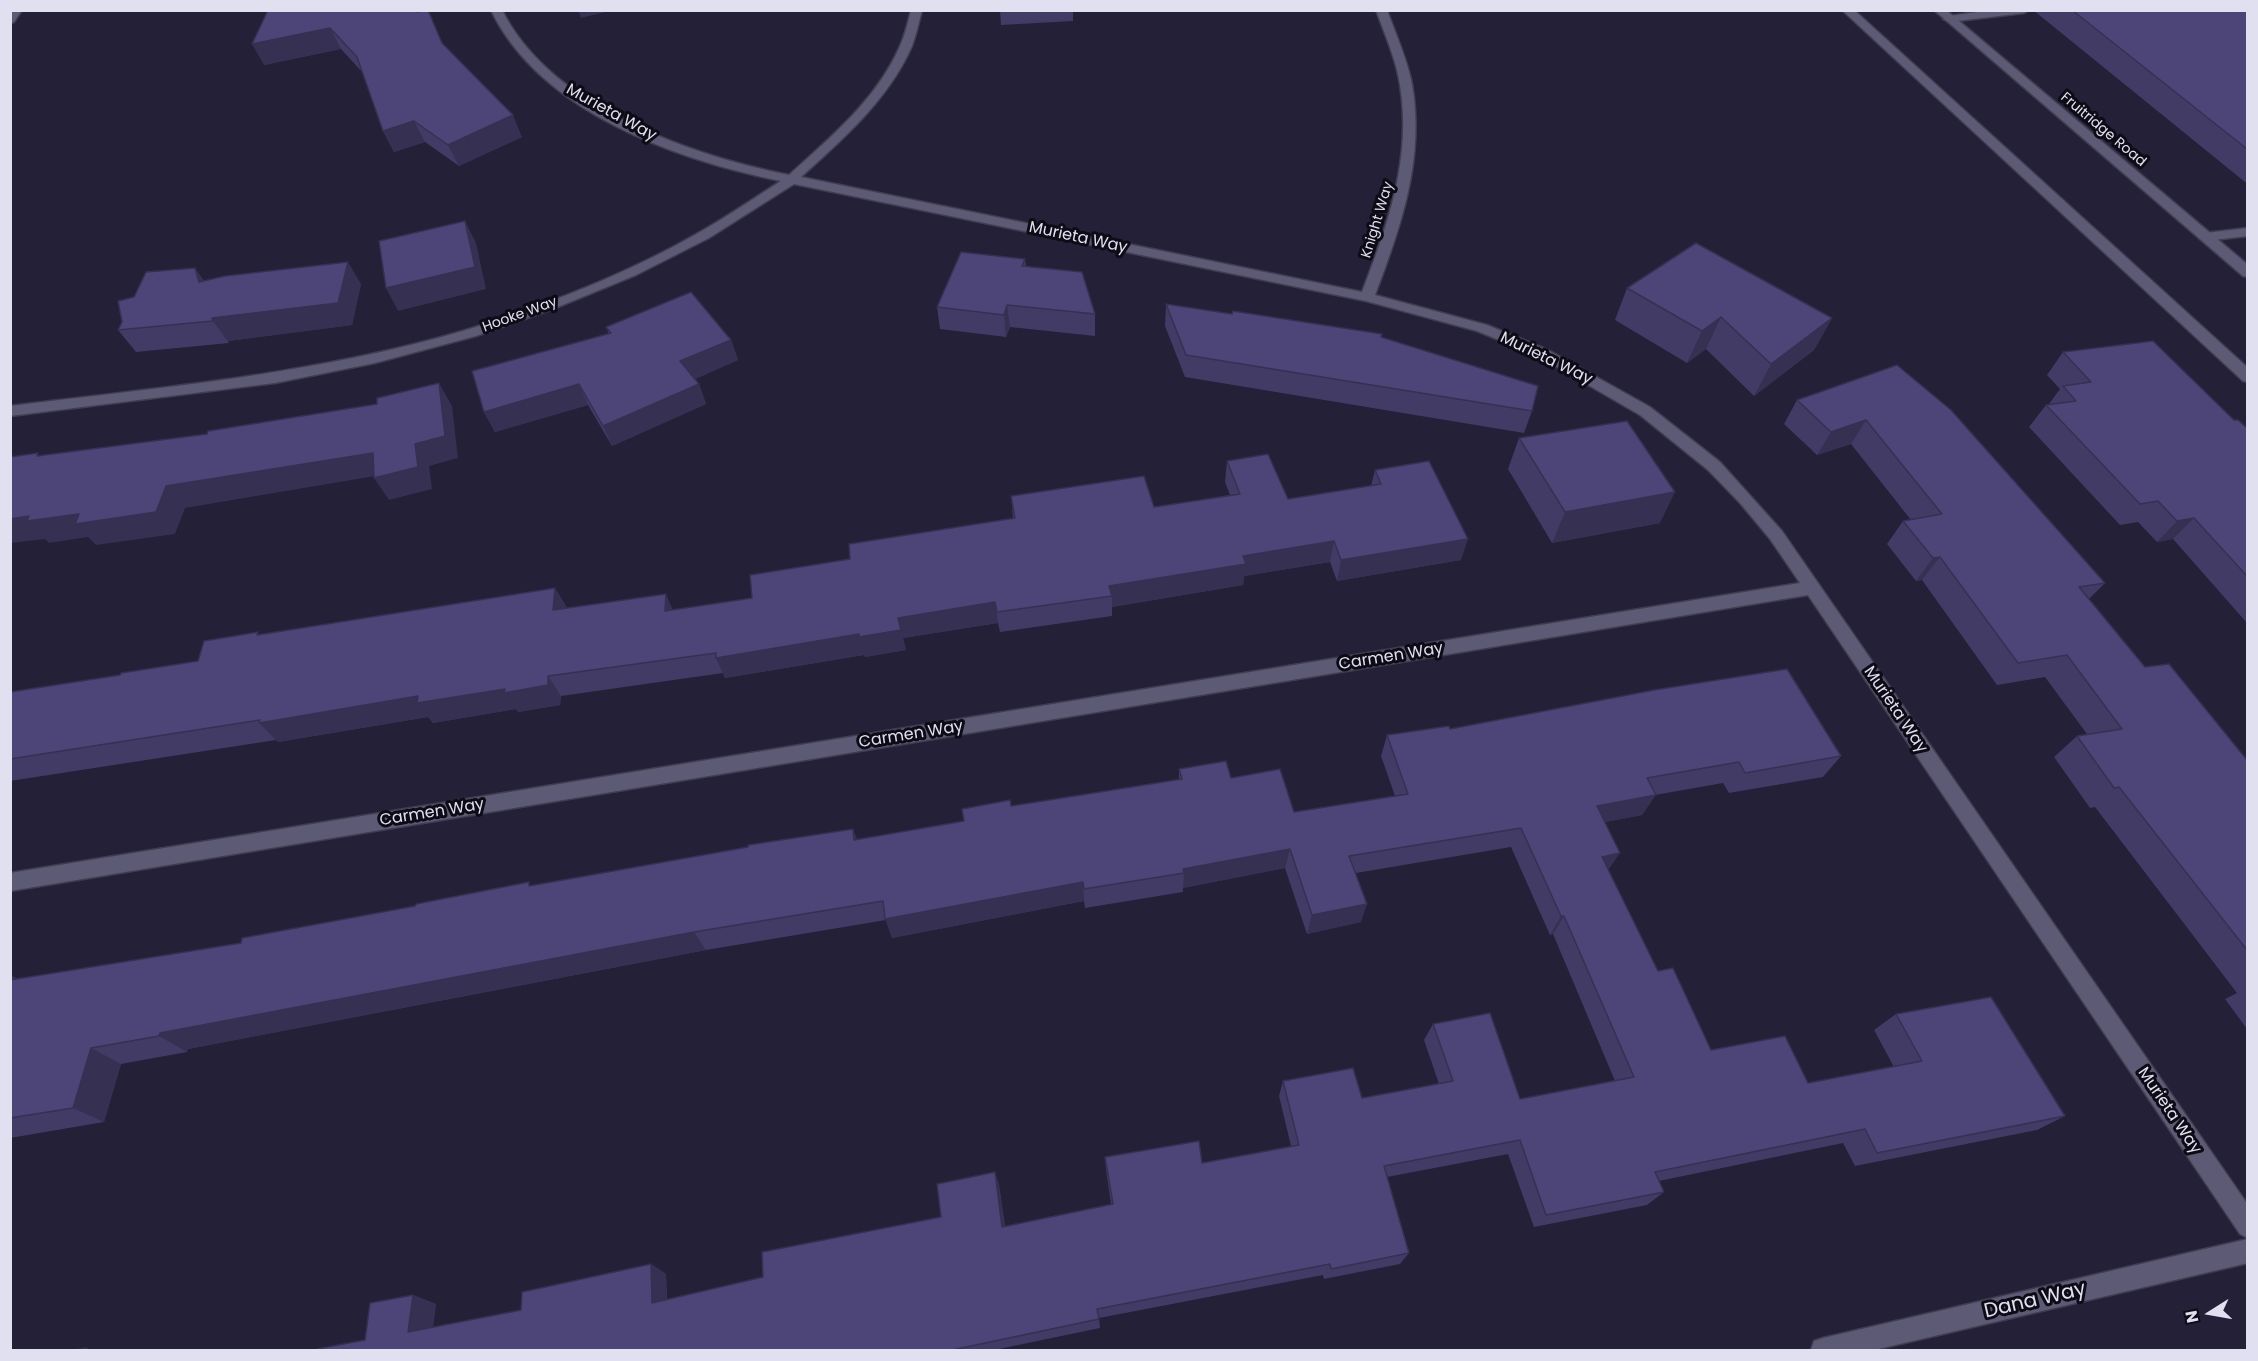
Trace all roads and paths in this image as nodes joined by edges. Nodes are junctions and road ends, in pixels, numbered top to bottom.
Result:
1 (17, 10) edge
2 (496, 10) edge
3 (917, 10) edge
4 (1381, 10) edge
5 (1847, 10) edge
6 (2024, 10) edge
7 (1944, 15) edge
8 (10, 20) edge
9 (791, 180) junction
10 (2247, 232) edge
11 (2205, 237) junction
12 (2247, 273) edge
13 (1367, 297) junction
14 (2247, 377) edge
15 (10, 411) edge
16 (1812, 588) junction
17 (10, 882) edge
18 (2247, 1226) edge
19 (2247, 1251) edge
20 (1823, 1350) edge

1 - 8 street
2 - 9 street, Murieta Way
3 - 9 street, Hooke Way
4 - 13 street, Knight Way
5 - 14 street
6 - 7 street
7 - 11 street, Fruitridge Road
9 - 13 street, Murieta Way
9 - 15 street, Hooke Way
10 - 11 street
11 - 12 street, Fruitridge Road
13 - 16 street, Murieta Way
16 - 17 street, Carmen Way
16 - 18 street, Murieta Way
19 - 20 street, Dana Way

